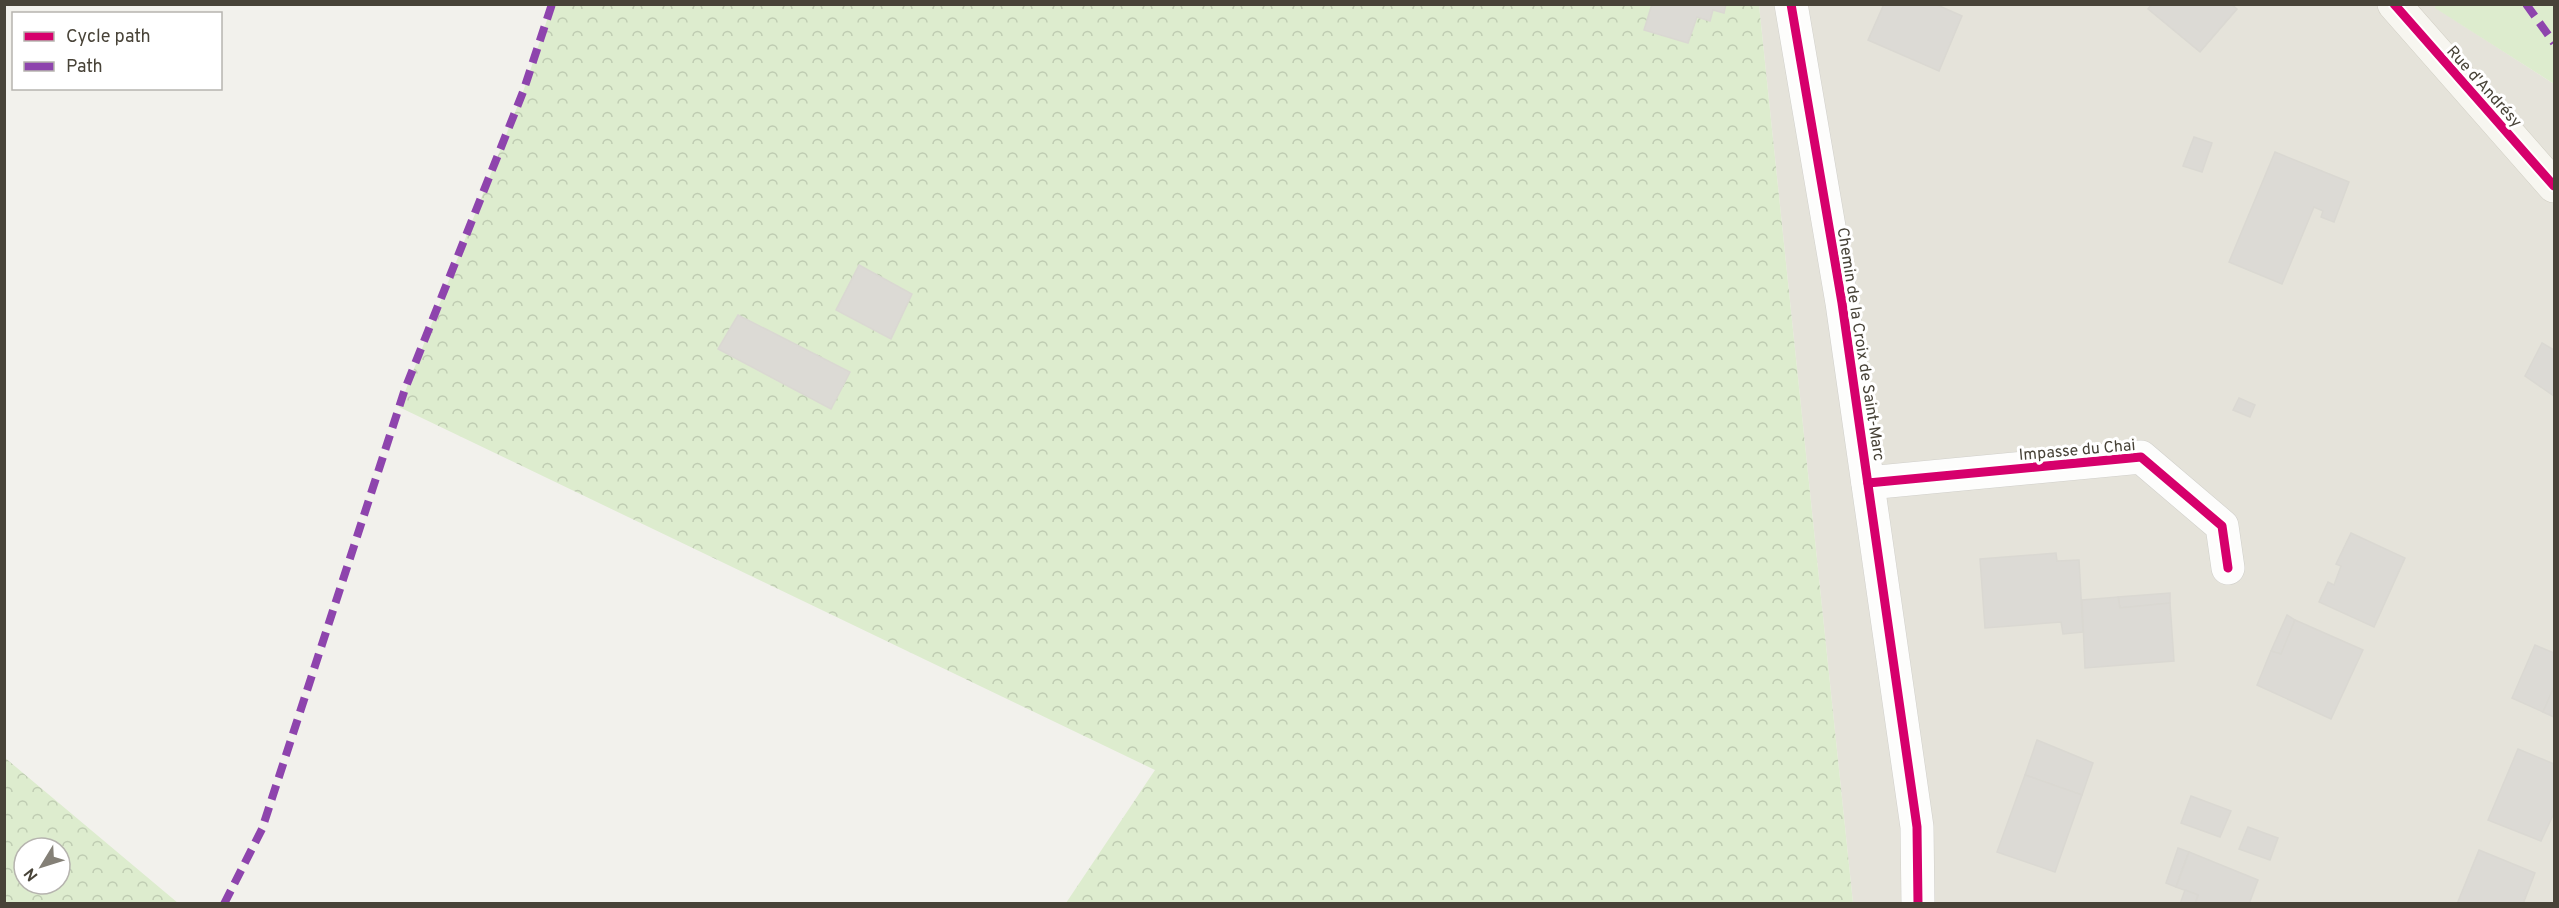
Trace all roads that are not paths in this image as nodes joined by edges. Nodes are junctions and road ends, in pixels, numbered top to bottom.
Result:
1 (1791, 4) edge
2 (2394, 4) edge
3 (2554, 186) edge
4 (1868, 483) junction
5 (2228, 568) dead end
6 (1918, 903) edge

1 - 4 street, Chemin de la Croix de Saint-Marc
2 - 3 street, Rue d'Andrésy
4 - 5 street, Impasse du Chai
4 - 6 street, Chemin de la Croix de Saint-Marc

